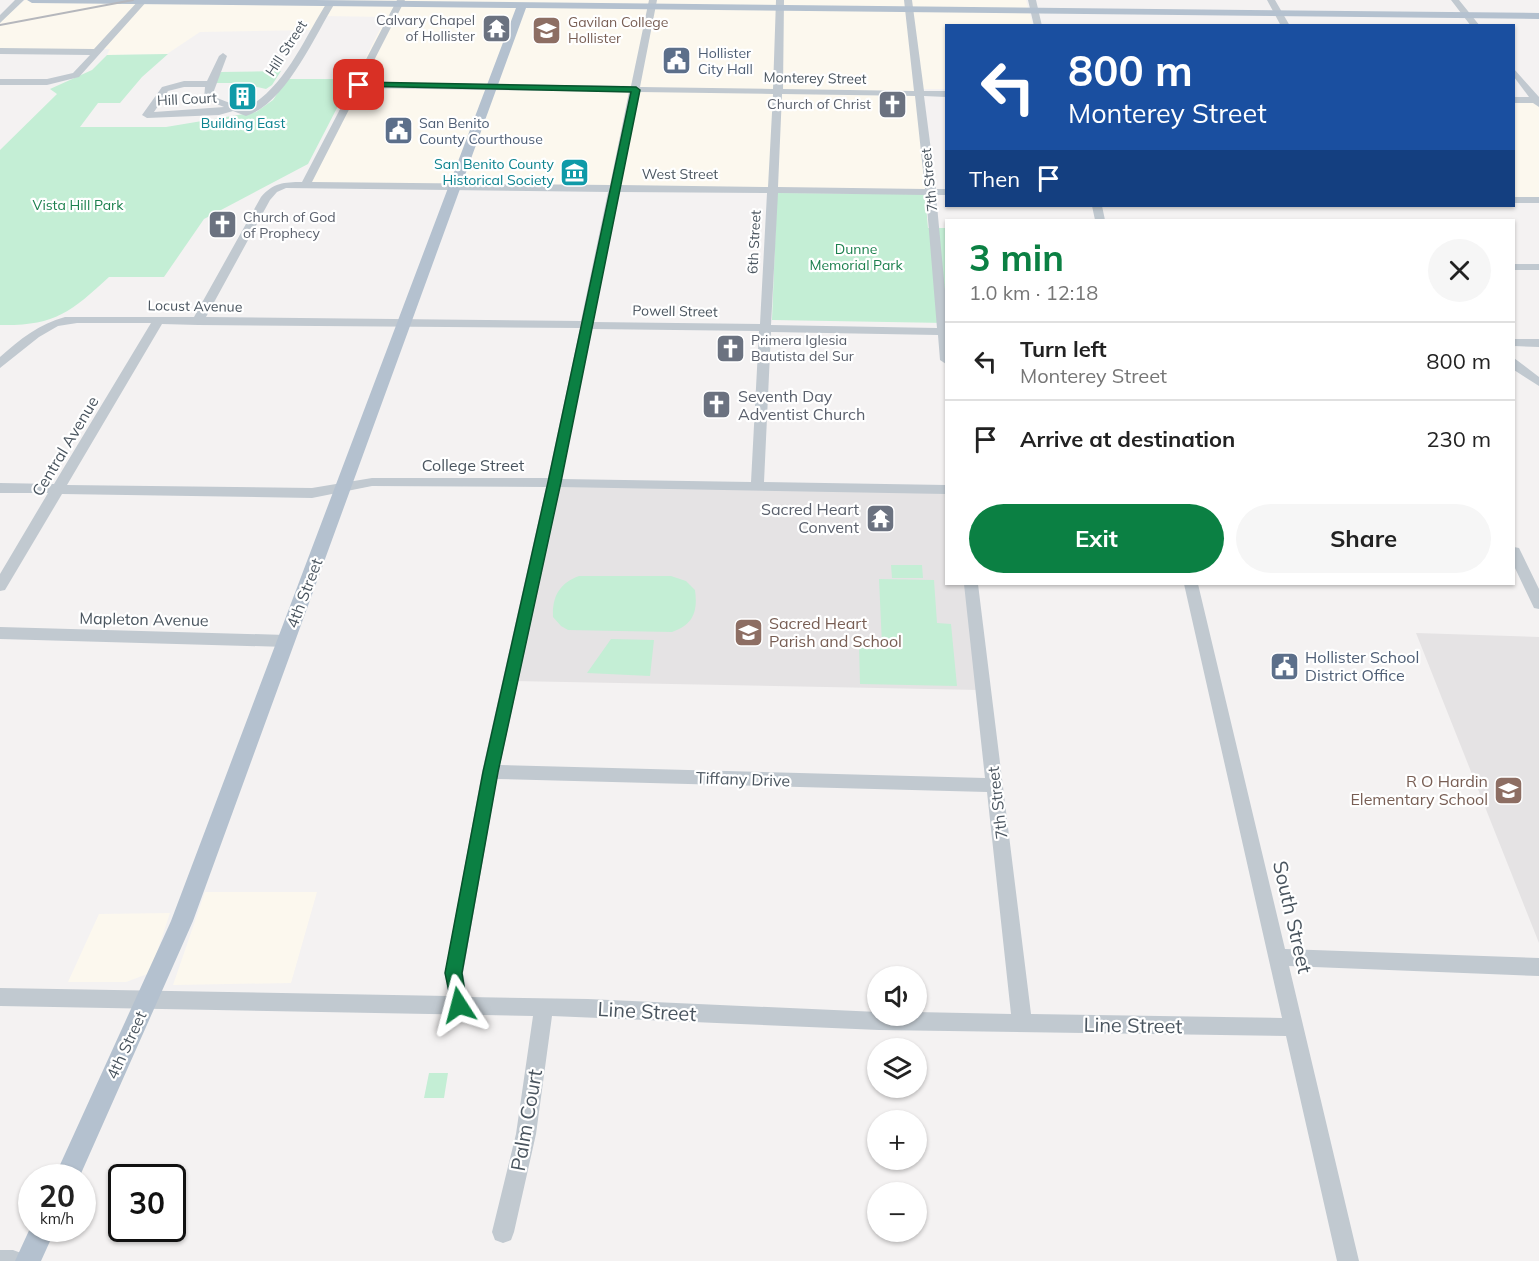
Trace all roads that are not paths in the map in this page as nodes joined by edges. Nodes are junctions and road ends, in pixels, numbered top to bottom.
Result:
1 (20, 0) edge
2 (32, 0) edge
3 (1271, 0) edge
4 (1455, 0) edge
5 (144, 1) edge
6 (271, 1) edge
7 (400, 2) edge
8 (331, 3) junction
9 (523, 3) edge
10 (652, 3) edge
11 (779, 4) edge
12 (908, 5) edge
13 (1033, 5) edge
14 (0, 12) edge
15 (1278, 13) junction
16 (1467, 15) junction
17 (1539, 16) edge
18 (0, 20) edge
19 (1038, 24) edge
20 (1285, 24) edge
21 (1474, 24) edge
22 (0, 51) edge
23 (97, 52) junction
24 (223, 56) dead end
25 (1515, 73) edge
26 (0, 82) edge
27 (210, 84) junction
28 (359, 85) junction
29 (491, 86) junction
30 (636, 90) junction
31 (778, 91) junction
32 (920, 94) junction
33 (945, 94) edge
34 (1515, 100) edge
35 (1538, 101) edge
36 (232, 108) junction
37 (246, 112) joint
38 (306, 184) junction
39 (456, 185) junction
40 (615, 189) junction
41 (772, 190) junction
42 (931, 192) junction
43 (945, 192) edge
44 (1515, 200) edge
45 (1539, 200) edge
46 (1515, 267) edge
47 (1539, 267) edge
48 (158, 321) junction
49 (198, 321) junction
50 (404, 324) junction
51 (585, 325) junction
52 (764, 327) junction
53 (945, 332) edge
54 (1515, 343) edge
55 (1539, 344) edge
56 (1515, 363) edge
57 (0, 364) edge
58 (1539, 382) edge
59 (554, 482) junction
60 (757, 486) junction
61 (0, 488) edge
62 (344, 488) junction
63 (58, 490) junction
64 (945, 490) edge
65 (1515, 554) edge
66 (971, 585) edge
67 (1191, 585) edge
68 (0, 586) edge
69 (1539, 604) edge
70 (0, 633) edge
71 (286, 641) junction
72 (490, 772) junction
73 (995, 785) junction
74 (1280, 957) junction
75 (1539, 967) edge
76 (0, 997) edge
77 (147, 1000) junction
78 (459, 1005) junction
79 (544, 1008) junction
80 (1022, 1023) junction
81 (1295, 1028) junction
82 (72, 1164) edge
83 (503, 1232) dead end
84 (37, 1242) edge
85 (0, 1261) edge
86 (13, 1261) edge
87 (28, 1261) edge
88 (1348, 1261) edge

1 - 14 street
1 - 18 street
2 - 5 main road
3 - 15 street
4 - 16 street
5 - 6 main road
5 - 23 street
6 - 8 main road
7 - 8 main road
7 - 9 main road
7 - 28 street
8 - 37 street, Hill Street
9 - 10 main road
9 - 29 main road, 4th Street
10 - 11 main road
10 - 30 street
11 - 12 main road
11 - 31 street, 6th Street
12 - 13 main road
12 - 32 street, 7th Street
13 - 15 main road
13 - 19 street
15 - 16 main road
15 - 20 street
16 - 17 main road
16 - 21 street
22 - 23 street
23 - 26 street
24 - 27 street, Hill Court
25 - 35 street
27 - 36 street, Hill Court
27 - 36 street, Hill Court
28 - 29 street, Monterey Street
28 - 38 street
29 - 30 street, Monterey Street
29 - 39 main road, 4th Street
30 - 31 street, Monterey Street
30 - 40 street
31 - 32 street, Monterey Street
31 - 41 street, 6th Street
32 - 33 street, Monterey Street
32 - 42 street, 7th Street
34 - 35 street
36 - 37 street, Hill Court
38 - 39 street, West Street
38 - 49 street, West Street
39 - 40 street, West Street
39 - 50 main road, 4th Street
40 - 41 street, West Street
40 - 51 street
41 - 42 street, West Street
41 - 52 street, 6th Street
42 - 43 street, West Street
42 - 53 street, 7th Street
44 - 45 street
46 - 47 street
48 - 49 street, Locust Avenue
48 - 57 street, Locust Avenue
48 - 63 street, Central Avenue
49 - 50 street, Locust Avenue
50 - 51 street, Powell Street
50 - 62 main road, 4th Street
51 - 52 street, Powell Street
51 - 59 street
52 - 53 street, Powell Street
52 - 60 street, 6th Street
54 - 55 street
56 - 58 street
59 - 60 street, College Street
59 - 62 street, College Street
59 - 72 street
60 - 64 street, College Street
61 - 63 street, College Street
62 - 63 street, College Street
62 - 71 main road, 4th Street
63 - 68 street, Central Avenue
65 - 69 street
66 - 73 street, 7th Street
67 - 74 street, South Street
70 - 71 street, Mapleton Avenue
71 - 77 main road, 4th Street
72 - 73 street, Tiffany Drive
72 - 78 street
73 - 80 street, 7th Street
74 - 75 street
74 - 81 street, South Street
76 - 77 street, Line Street
77 - 78 street, Line Street
77 - 82 main road, 4th Street
78 - 79 street, Line Street
79 - 80 street, Line Street
79 - 83 street, Palm Court
80 - 81 street, Line Street
81 - 88 street, South Street
84 - 87 main road
85 - 86 street

